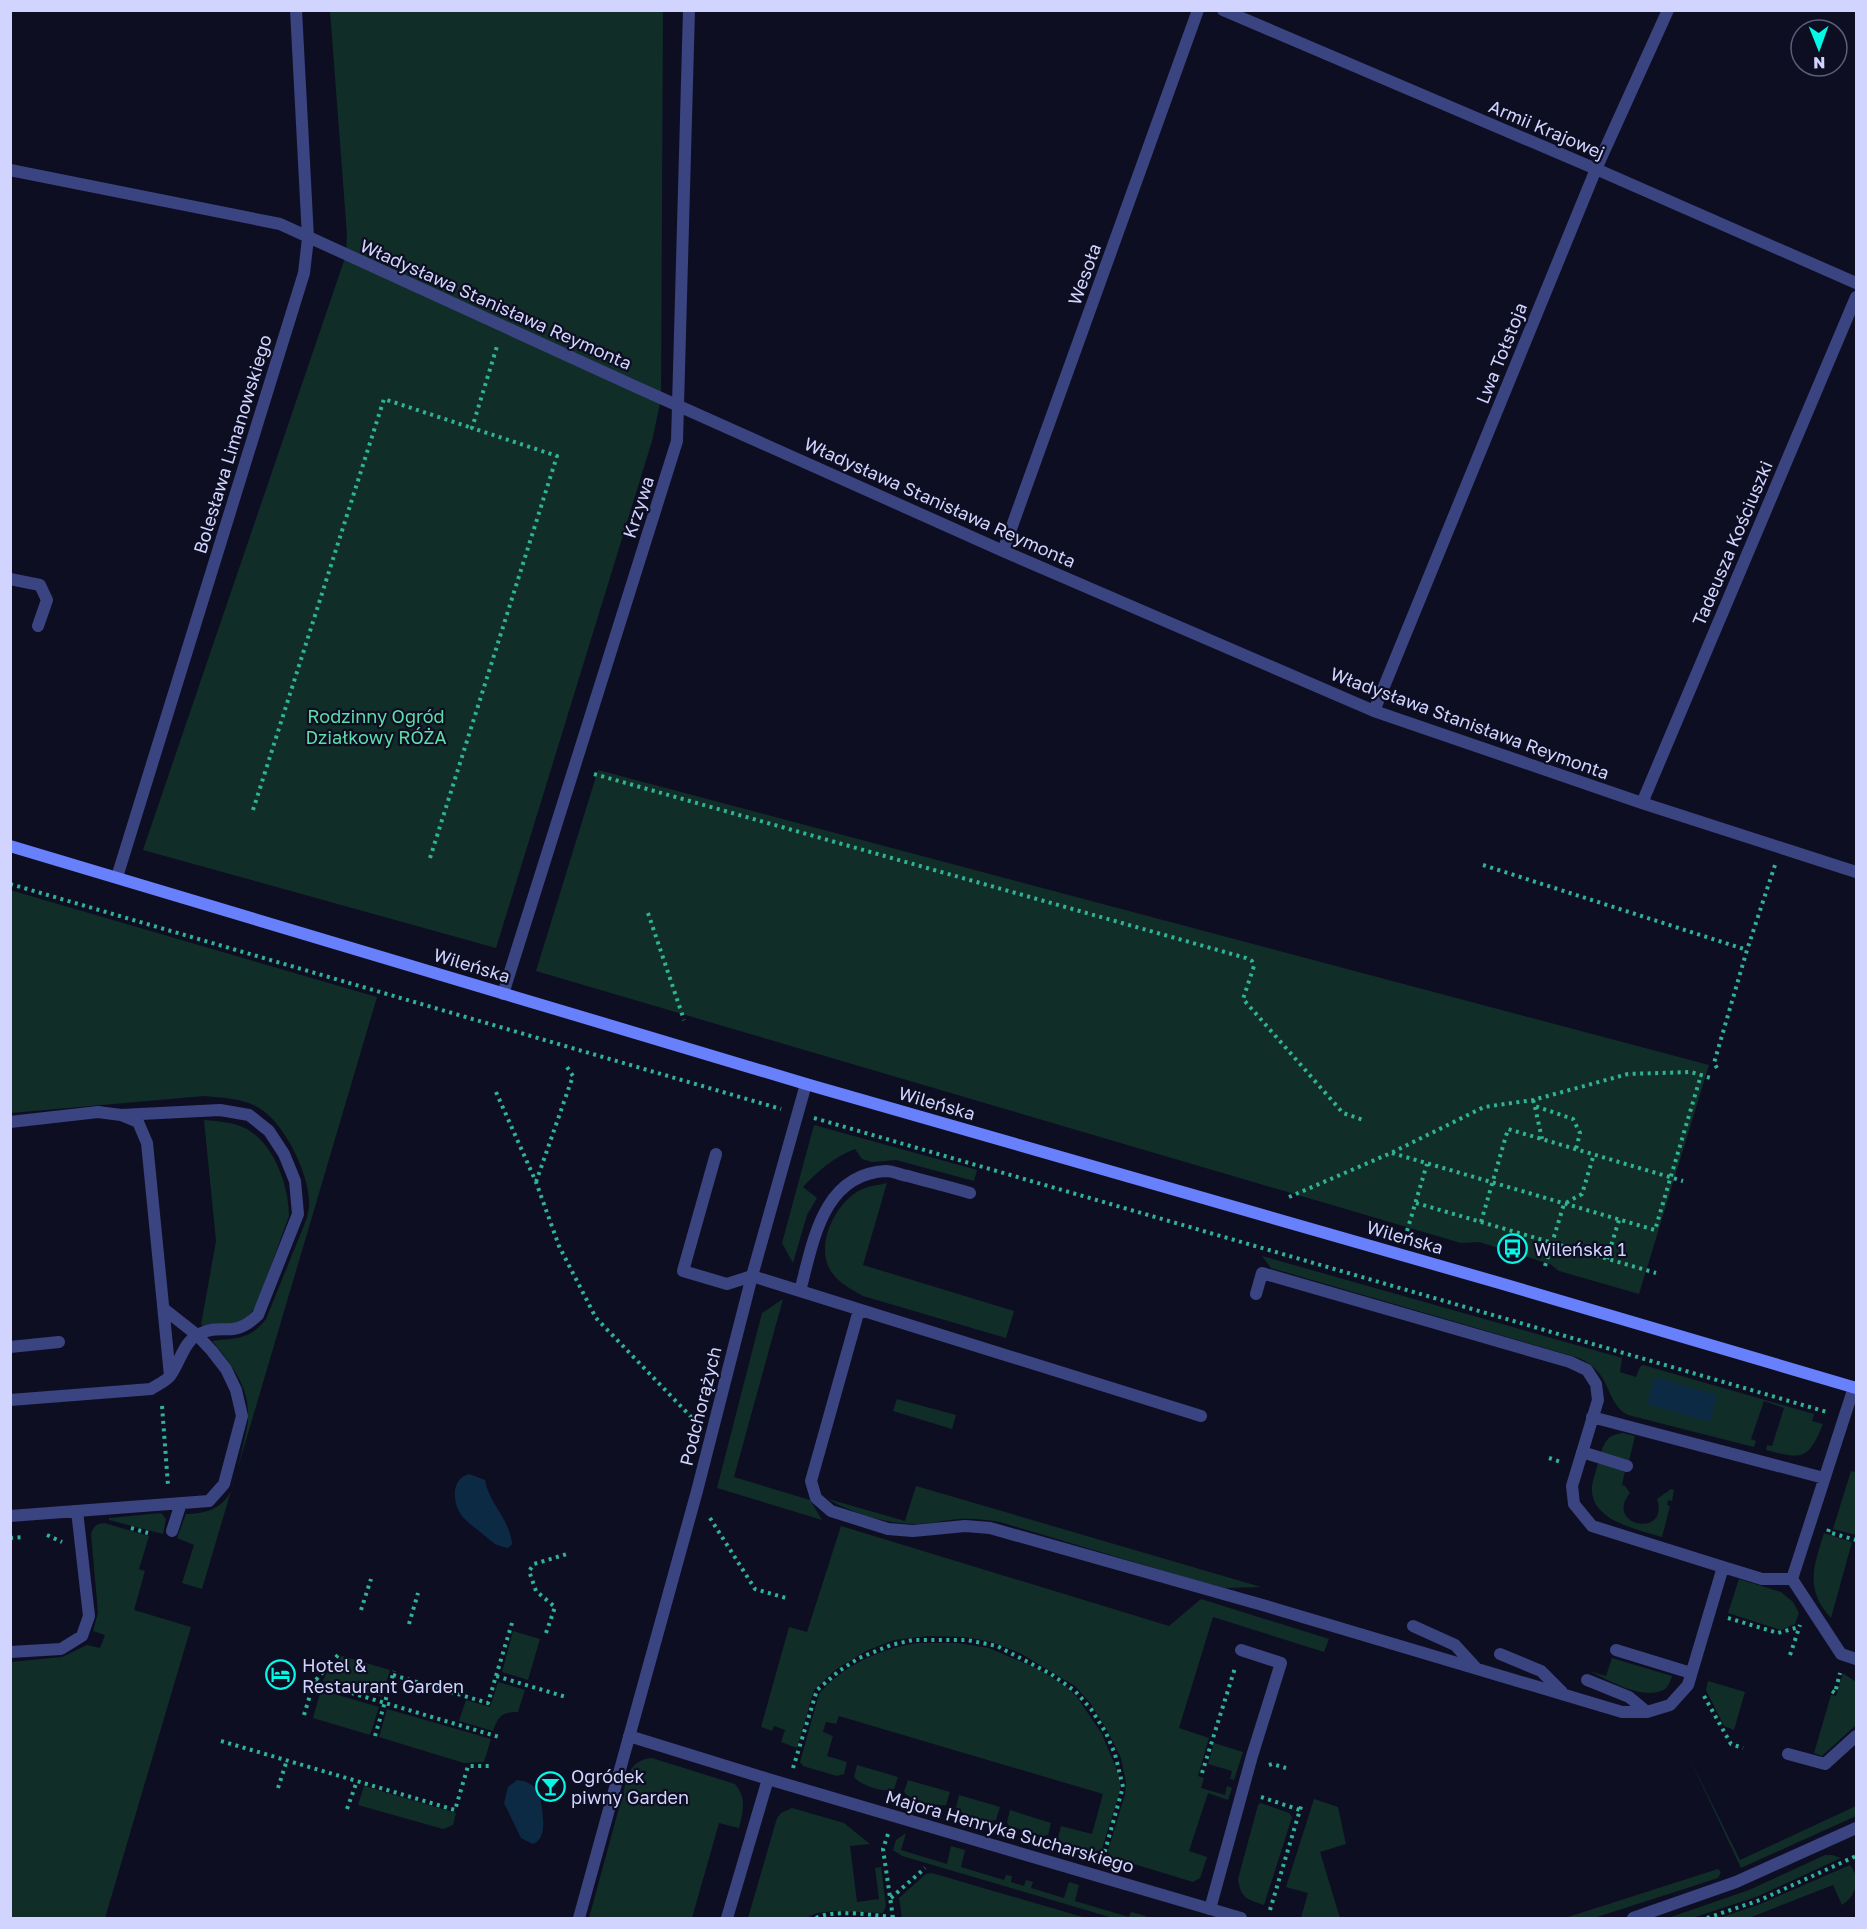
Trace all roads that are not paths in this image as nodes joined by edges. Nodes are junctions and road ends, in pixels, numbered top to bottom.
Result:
1 (296, 10) edge
2 (689, 10) edge
3 (1198, 10) edge
4 (1223, 10) edge
5 (1668, 10) edge
6 (1596, 169) junction
7 (10, 170) edge
8 (308, 238) junction
9 (1857, 283) edge
10 (1857, 297) edge
11 (679, 406) junction
12 (1004, 551) junction
13 (10, 579) edge
14 (39, 627) dead end
15 (1374, 711) junction
16 (1642, 803) junction
17 (10, 846) edge
18 (1857, 872) edge
19 (117, 877) junction
20 (503, 994) junction
21 (806, 1084) junction
22 (121, 1115) junction
23 (10, 1122) edge
24 (716, 1154) dead end
25 (970, 1193) dead end
26 (752, 1276) junction
27 (800, 1291) junction
28 (1256, 1294) dead end
29 (164, 1309) junction
30 (859, 1310) junction
31 (197, 1335) junction
32 (59, 1342) dead end
33 (10, 1347) edge
34 (165, 1379) junction
35 (1855, 1388) edge
36 (10, 1400) edge
37 (1201, 1416) dead end
38 (1592, 1417) junction
39 (1582, 1452) junction
40 (1627, 1466) dead end
41 (1824, 1478) junction
42 (175, 1503) junction
43 (77, 1511) junction
44 (10, 1516) edge
45 (172, 1531) dead end
46 (1723, 1567) junction
47 (1792, 1579) junction
48 (1413, 1626) dead end
49 (1240, 1650) road end
50 (1616, 1650) dead end
51 (10, 1652) edge
52 (1500, 1654) dead end
53 (1857, 1659) edge
54 (1478, 1669) junction
55 (1691, 1673) junction
56 (1587, 1680) dead end
57 (1565, 1695) junction
58 (1647, 1712) junction
59 (629, 1736) junction
60 (1857, 1736) edge
61 (1788, 1754) dead end
62 (768, 1779) junction
63 (1857, 1828) edge
64 (1212, 1914) edge
65 (579, 1918) edge
66 (727, 1918) edge
67 (1241, 1918) edge
68 (1633, 1918) edge

1 - 8 street, Bolesława Limanowskiego
2 - 11 street, Krzywa
3 - 12 street, Wesoła
4 - 6 street, Armii Krajowej
5 - 6 street, Lwa Tołstoja
6 - 9 street, Armii Krajowej
6 - 15 street, Lwa Tołstoja
7 - 8 street, Władysława Stanisława Reymonta
8 - 11 street, Władysława Stanisława Reymonta
8 - 19 street, Bolesława Limanowskiego
10 - 16 street, Tadeusza Kościuszki
11 - 12 street, Władysława Stanisława Reymonta
11 - 20 street, Krzywa
12 - 15 street, Władysława Stanisława Reymonta
13 - 14 street
15 - 16 street, Władysława Stanisława Reymonta
16 - 18 street, Władysława Stanisława Reymonta
17 - 19 street, Wileńska
19 - 20 street, Wileńska
20 - 21 street, Wileńska
21 - 26 street, Podchorążych
21 - 35 street, Wileńska
22 - 23 street
22 - 29 street
22 - 31 street
24 - 26 street
25 - 27 street
26 - 27 street
26 - 59 street, Podchorążych
27 - 30 street
28 - 38 street
29 - 31 street
29 - 34 street
30 - 37 street
30 - 54 street
31 - 34 street
31 - 42 street
32 - 33 street
34 - 36 street
35 - 41 street
38 - 39 street
38 - 41 street
39 - 40 street
39 - 46 street
41 - 47 street
42 - 43 street
42 - 45 street
43 - 44 street
43 - 51 street
46 - 47 street
46 - 55 street
47 - 53 street
48 - 54 street
49 - 64 street
50 - 55 street
52 - 57 street
54 - 57 street
55 - 58 street
56 - 58 street
57 - 58 street
59 - 62 street
59 - 65 street, Podchorążych
60 - 61 street
62 - 64 street, Majora Henryka Sucharskiego
62 - 66 street
63 - 68 street
64 - 67 street, Majora Henryka Sucharskiego

